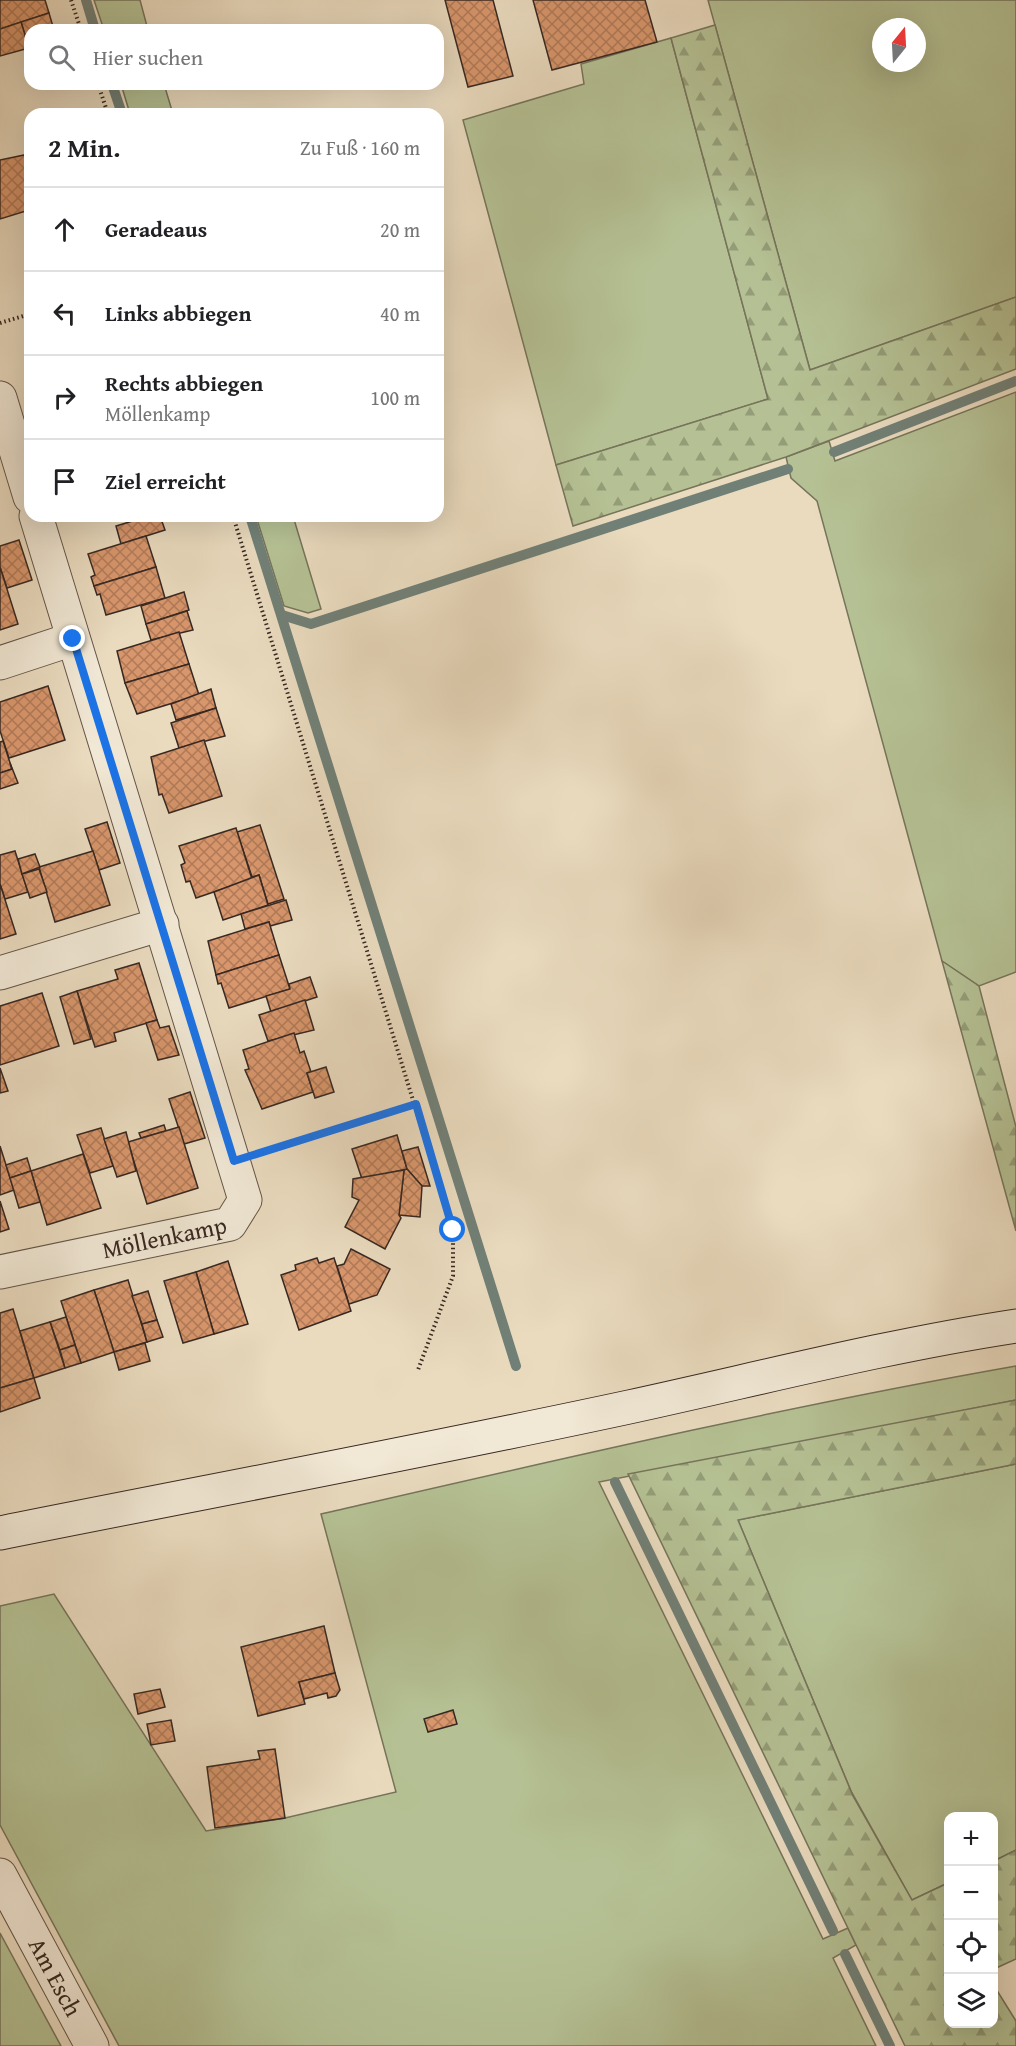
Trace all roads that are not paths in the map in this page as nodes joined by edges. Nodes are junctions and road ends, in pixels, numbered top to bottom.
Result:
1 (0, 398) edge
2 (24, 477) edge
3 (38, 522) edge
4 (73, 639) junction
5 (0, 663) edge
6 (162, 924) junction
7 (0, 972) edge
8 (0, 1272) edge
9 (1016, 1326) edge
10 (0, 1533) edge
11 (0, 1875) edge
12 (92, 2046) edge

1 - 2 street
3 - 4 street, Möllenkamp
4 - 5 street
4 - 6 street, Möllenkamp
6 - 7 street
6 - 8 street, Möllenkamp
9 - 10 street
11 - 12 street, Am Esch

